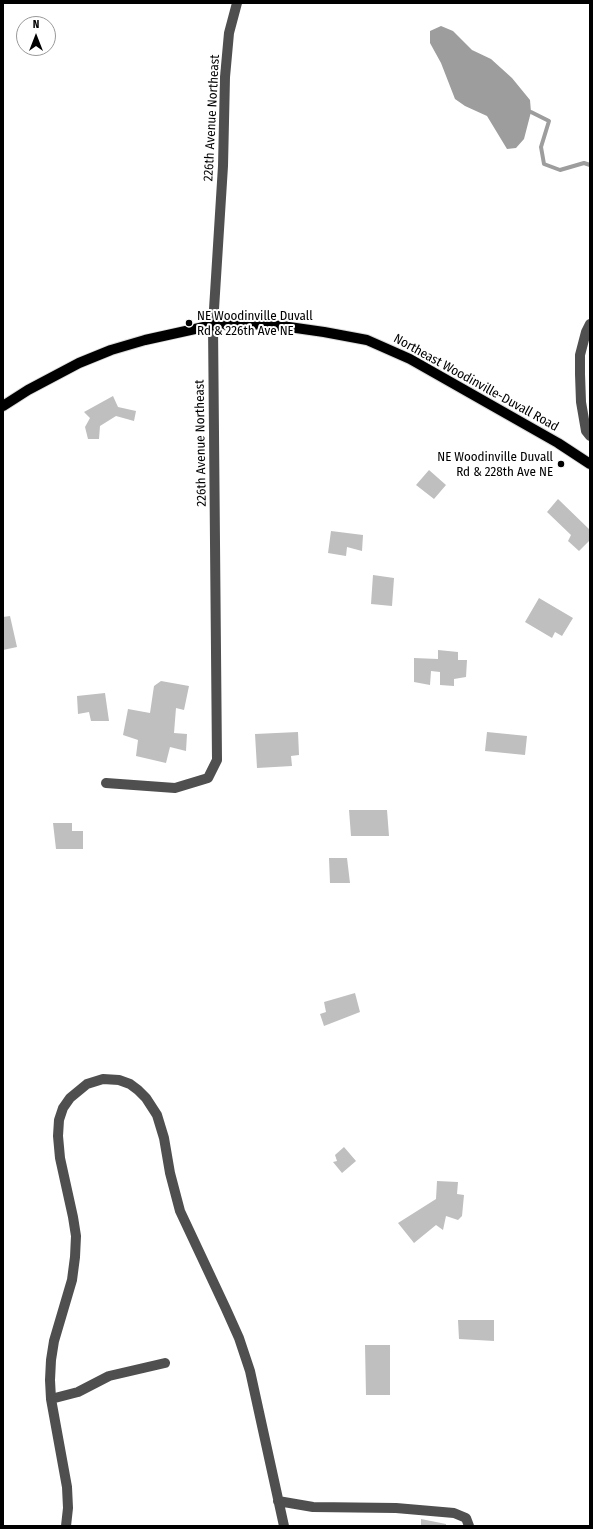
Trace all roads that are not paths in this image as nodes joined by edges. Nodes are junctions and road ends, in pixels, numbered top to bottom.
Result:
1 (236, 3) edge
2 (590, 324) edge
3 (212, 325) junction
4 (3, 406) edge
5 (590, 436) edge
6 (590, 464) edge
7 (106, 783) dead end
8 (165, 1363) dead end
9 (51, 1399) junction
10 (278, 1501) junction
11 (66, 1526) edge
12 (284, 1526) edge
13 (469, 1526) edge

1 - 3 street, 226th Avenue Northeast
2 - 5 street
3 - 4 main road, Northeast Woodinville-Duvall Road
3 - 6 main road, Northeast Woodinville-Duvall Road
3 - 7 street, 226th Avenue Northeast
8 - 9 street
9 - 10 street
9 - 11 street
10 - 12 street
10 - 13 street

